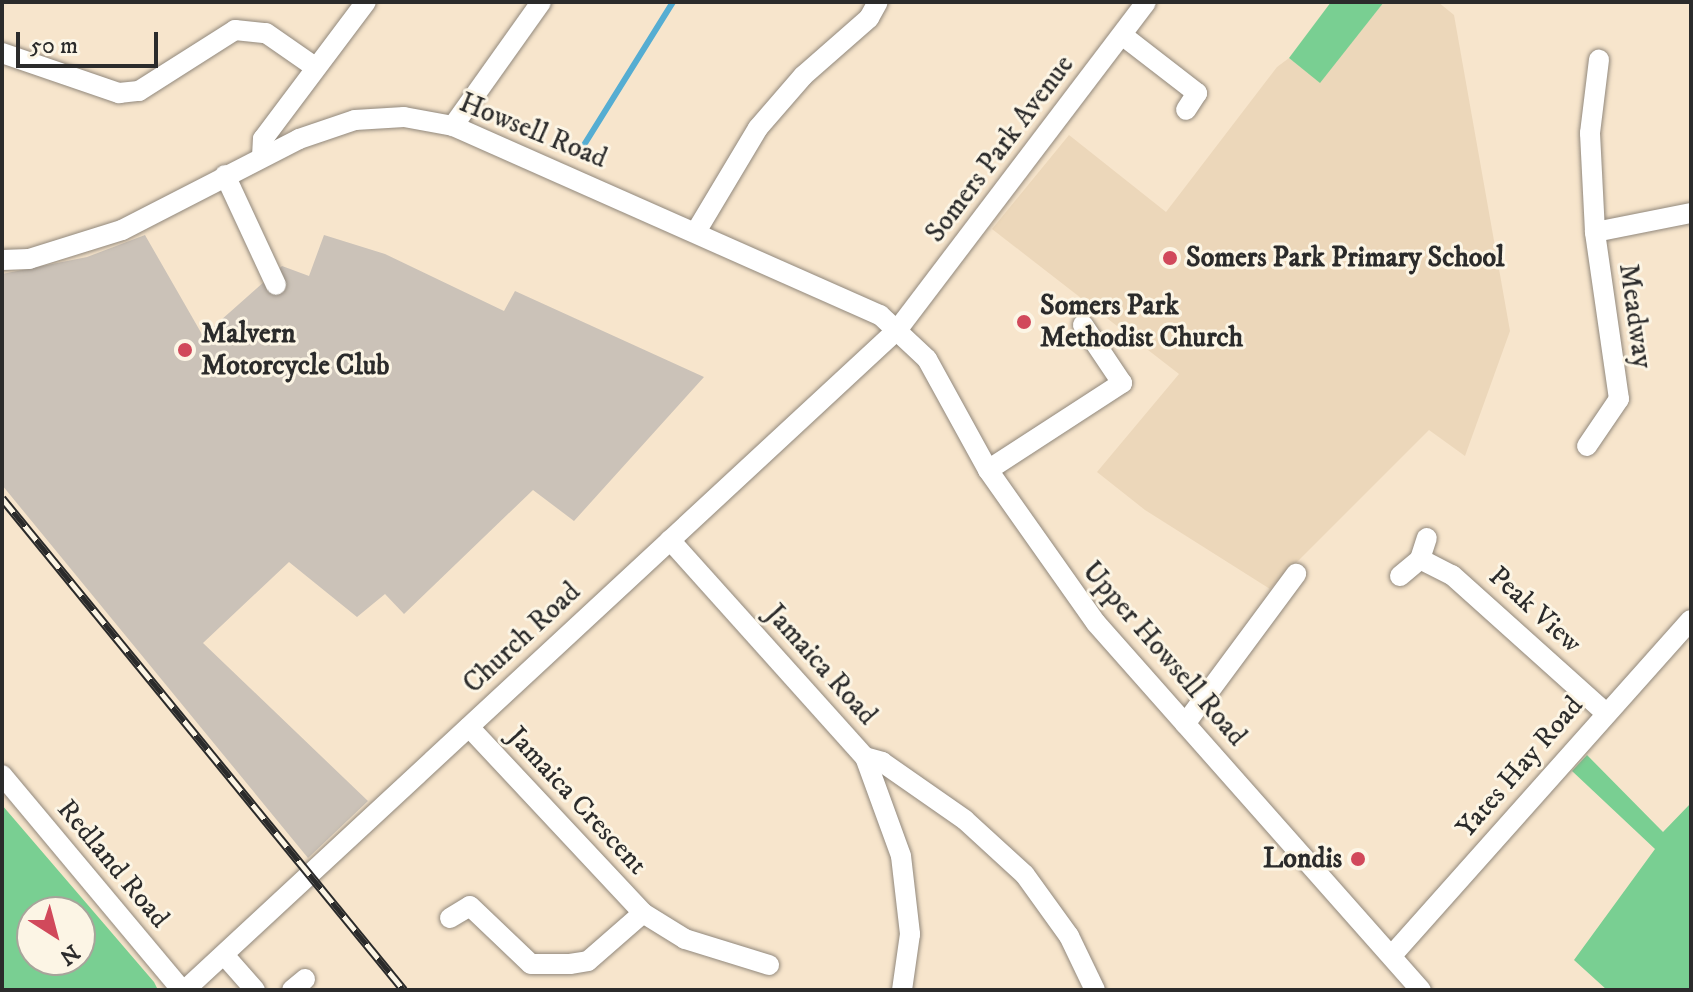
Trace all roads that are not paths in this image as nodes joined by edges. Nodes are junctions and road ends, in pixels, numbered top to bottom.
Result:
1 (366, 2) edge
2 (541, 2) edge
3 (878, 2) edge
4 (1146, 2) edge
5 (1122, 35) junction
6 (2, 53) edge
7 (1599, 60) dead end
8 (315, 67) junction
9 (1186, 110) dead end
10 (453, 126) junction
11 (262, 157) junction
12 (225, 175) junction
13 (1691, 213) edge
14 (697, 230) junction
15 (1595, 232) junction
16 (2, 260) edge
17 (276, 285) dead end
18 (1083, 325) dead end
19 (898, 329) junction
20 (1587, 446) dead end
21 (988, 470) junction
22 (1427, 538) dead end
23 (670, 540) junction
24 (1420, 559) junction
25 (1296, 574) dead end
26 (1400, 576) dead end
27 (1691, 620) edge
28 (1606, 713) junction
29 (1185, 724) junction
30 (469, 727) junction
31 (865, 757) junction
32 (2, 775) edge
33 (643, 913) junction
34 (450, 918) dead end
35 (1394, 953) junction
36 (225, 956) junction
37 (769, 965) dead end
38 (184, 990) edge
39 (255, 990) edge
40 (902, 990) edge
41 (1095, 990) edge
42 (1421, 990) edge

1 - 8 street
2 - 10 street
3 - 14 street
4 - 5 street, Somers Park Avenue
5 - 9 street
5 - 19 street, Somers Park Avenue
6 - 8 street
7 - 15 street, Meadway
8 - 11 street
10 - 11 street, Howsell Road
10 - 14 street, Howsell Road
11 - 12 street, Howsell Road
12 - 16 street, Howsell Road
12 - 17 street
13 - 15 street, Meadway
14 - 19 street, Howsell Road
15 - 20 street, Meadway
18 - 21 street
19 - 21 street, Upper Howsell Road
19 - 23 street, Church Road
21 - 29 street, Upper Howsell Road
22 - 24 street
23 - 30 street, Church Road
23 - 31 street, Jamaica Road
24 - 26 street
24 - 28 street, Peak View
25 - 29 street
27 - 28 street, Yates Hay Road
28 - 35 street, Yates Hay Road
29 - 35 street, Upper Howsell Road
30 - 33 street, Jamaica Crescent
30 - 36 street, Church Road
31 - 40 street, Jamaica Road
31 - 41 street
32 - 38 street, Redland Road
33 - 34 street, Jamaica Crescent
33 - 37 street, Jamaica Crescent
35 - 42 street, Upper Howsell Road
36 - 38 street, Church Road
36 - 39 street

